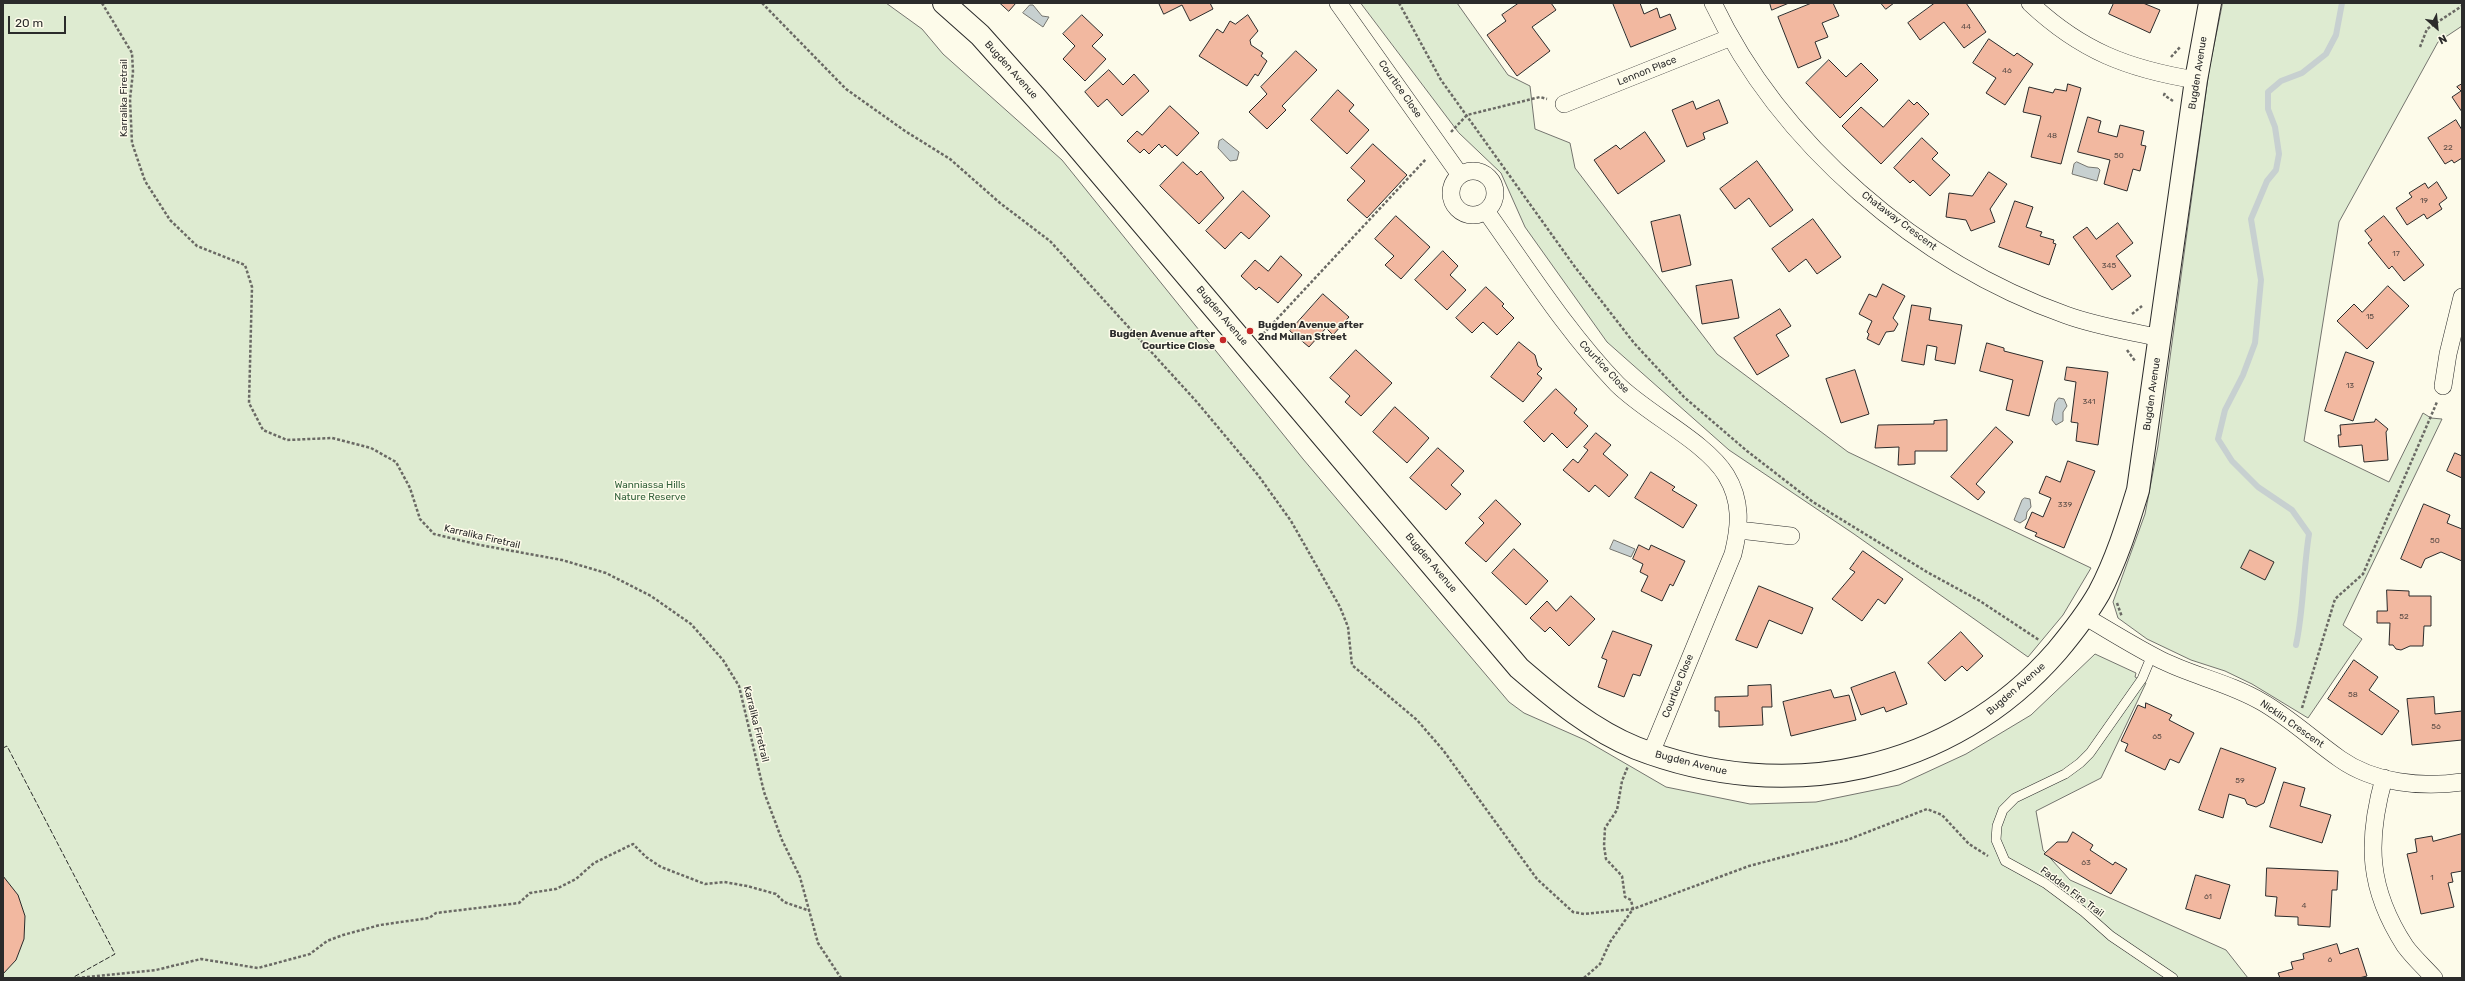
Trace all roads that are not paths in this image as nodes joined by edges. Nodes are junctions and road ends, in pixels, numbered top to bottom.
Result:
1 (944, 3) edge
2 (1338, 3) edge
3 (1713, 3) edge
4 (2030, 3) edge
5 (2210, 3) edge
6 (1730, 38) junction
7 (2196, 80) junction
8 (1564, 104) road end
9 (1460, 175) junction
10 (1486, 210) junction
11 (2462, 297) edge
12 (2160, 338) junction
13 (2443, 386) road end
14 (1739, 530) junction
15 (1791, 536) dead end
16 (2084, 616) junction
17 (2152, 655) junction
18 (1650, 753) junction
19 (2384, 778) junction
20 (2462, 782) edge
21 (2173, 978) edge
22 (2434, 978) edge

1 - 18 street, Bugden Avenue
2 - 9 street, Courtice Close
3 - 6 street, Chataway Crescent
4 - 7 street
5 - 7 street, Bugden Avenue
6 - 8 street, Lennon Place
6 - 12 street, Chataway Crescent
7 - 12 street, Bugden Avenue
9 - 10 street
9 - 10 street
10 - 14 street, Courtice Close
11 - 13 street
12 - 16 street, Bugden Avenue
14 - 15 street
14 - 18 street, Courtice Close
16 - 17 street, Nicklin Crescent
16 - 18 street, Bugden Avenue
17 - 19 street, Nicklin Crescent
17 - 21 lane, Fadden Fire Trail
19 - 20 street, Nicklin Crescent
19 - 22 street

